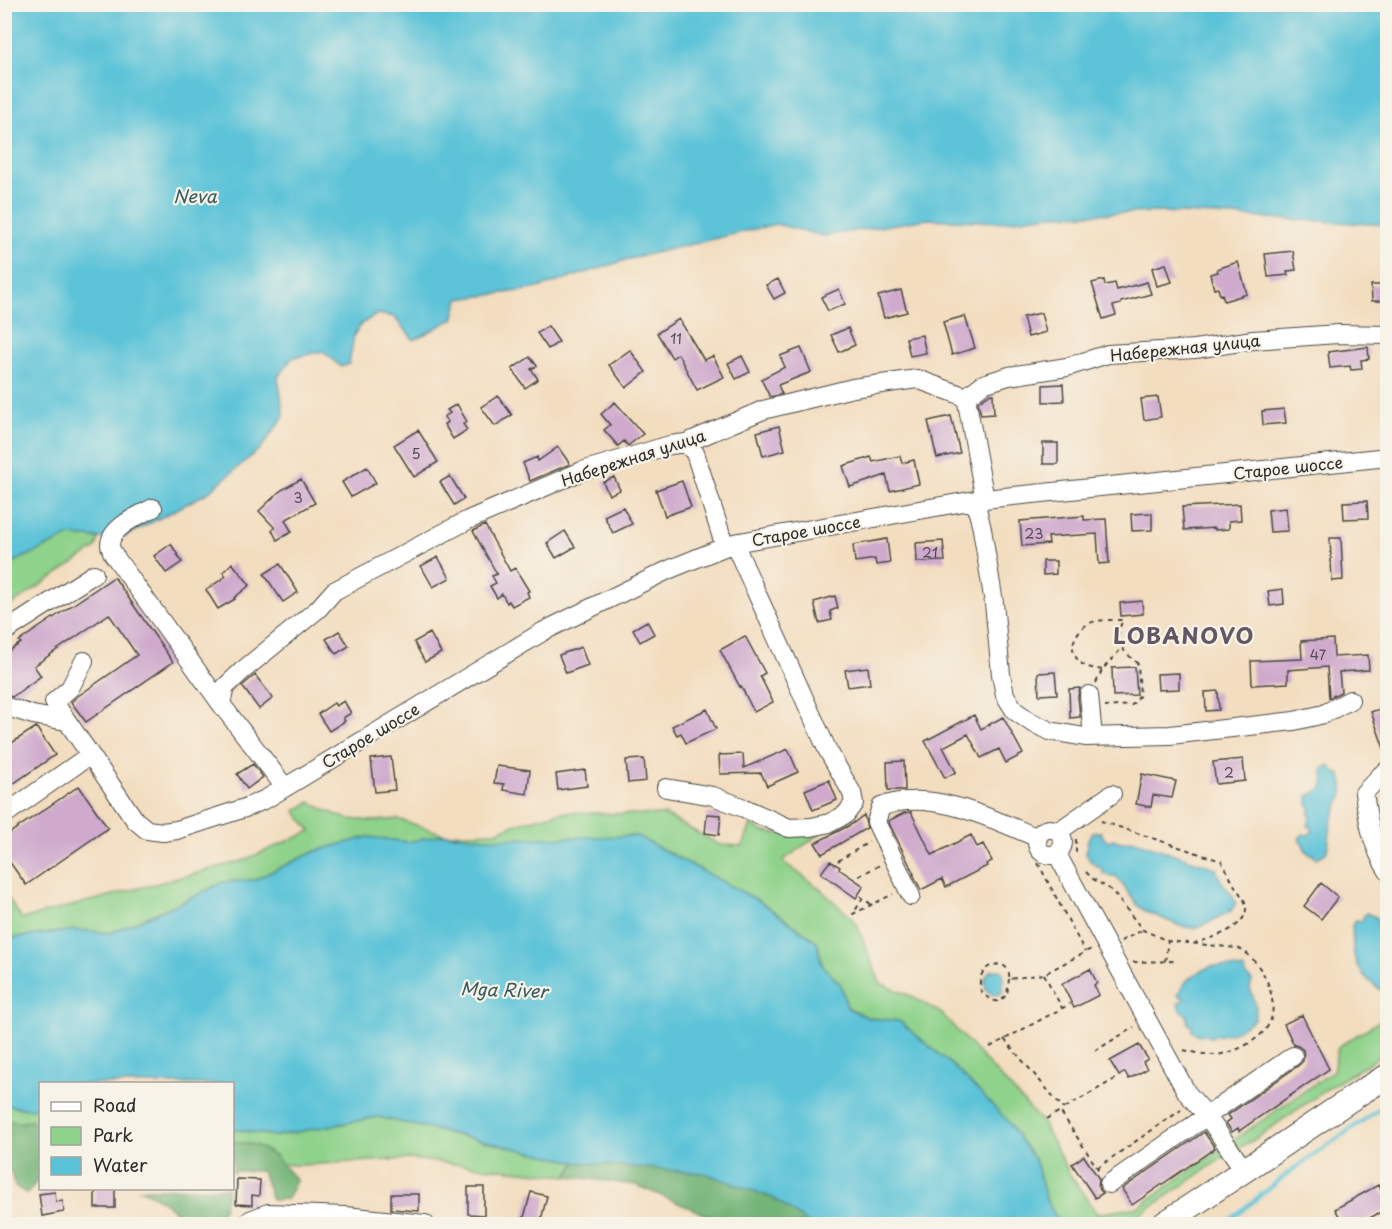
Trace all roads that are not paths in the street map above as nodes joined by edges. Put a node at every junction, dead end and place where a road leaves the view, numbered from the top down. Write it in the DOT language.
graph roads {
  1 [pos="1388,335"];
  2 [pos="966,397"];
  3 [pos="686,443"];
  4 [pos="1388,457"];
  5 [pos="980,500"];
  6 [pos="153,508"];
  7 [pos="730,545"];
  8 [pos="94,574"];
  9 [pos="4,632"];
  10 [pos="84,661"];
  11 [pos="1350,700"];
  12 [pos="1090,701"];
  13 [pos="221,704"];
  14 [pos="4,706"];
  15 [pos="66,721"];
  16 [pos="1093,737"];
  17 [pos="90,755"];
  18 [pos="1388,770"];
  19 [pos="284,786"];
  20 [pos="666,788"];
  21 [pos="1112,794"];
  22 [pos="4,814"];
  23 [pos="1059,831"];
  24 [pos="1038,838"];
  25 [pos="1057,854"];
  26 [pos="1388,871"];
  27 [pos="909,891"];
  28 [pos="1293,1056"];
  29 [pos="1388,1076"];
  30 [pos="1207,1116"];
  31 [pos="1244,1170"];
  32 [pos="1109,1184"];
  33 [pos="1177,1221"];
  34 [pos="248,1224"];
  35 [pos="425,1224"];
  1 -- 2 [label="street, Набережная улица"];
  2 -- 3 [label="street, Набережная улица"];
  2 -- 5 [label="street"];
  3 -- 7 [label="street"];
  3 -- 13 [label="street, Набережная улица"];
  4 -- 5 [label="street, Старое шоссе"];
  5 -- 7 [label="street, Старое шоссе"];
  5 -- 16 [label="street"];
  6 -- 13 [label="street"];
  7 -- 19 [label="street, Старое шоссе"];
  7 -- 20 [label="street"];
  8 -- 9 [label="street"];
  10 -- 15 [label="street"];
  11 -- 16 [label="street"];
  12 -- 16 [label="street"];
  13 -- 19 [label="street"];
  14 -- 15 [label="street"];
  15 -- 17 [label="street"];
  17 -- 19 [label="street, Старое шоссе"];
  17 -- 22 [label="street"];
  18 -- 26 [label="street"];
  21 -- 23 [label="street"];
  23 -- 24 [label="street"];
  23 -- 25 [label="street"];
  24 -- 25 [label="street"];
  24 -- 27 [label="street"];
  25 -- 30 [label="street"];
  28 -- 30 [label="street"];
  29 -- 31 [label="main road"];
  30 -- 31 [label="street"];
  30 -- 32 [label="street"];
  31 -- 33 [label="main road"];
  34 -- 35 [label="street"];
}
